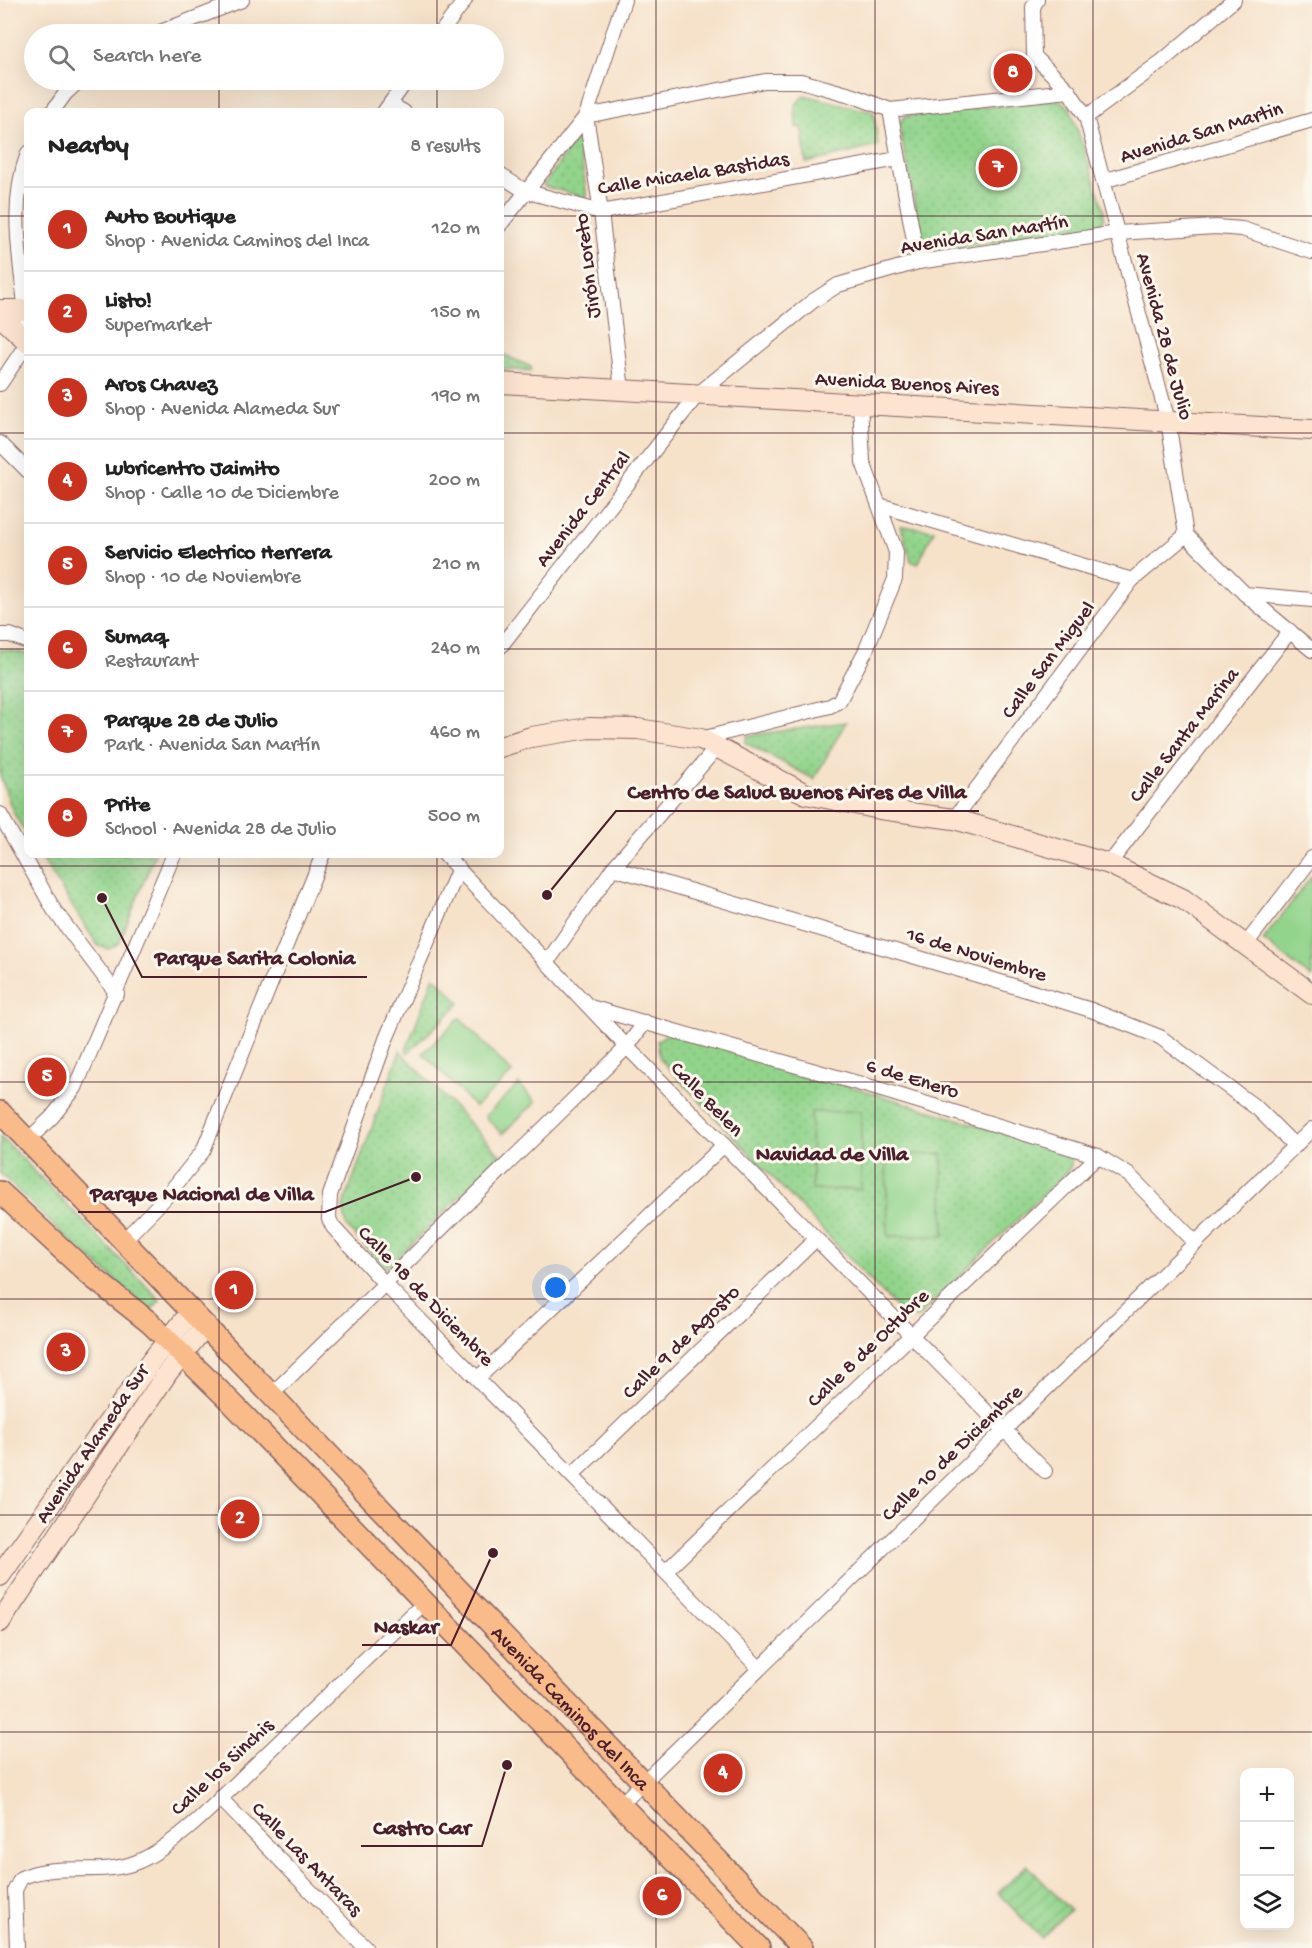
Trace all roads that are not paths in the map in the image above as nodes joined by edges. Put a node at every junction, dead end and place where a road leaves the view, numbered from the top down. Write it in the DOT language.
graph roads {
  1 [pos="242,0"];
  2 [pos="465,0"];
  3 [pos="624,0"];
  4 [pos="1037,0"];
  5 [pos="1234,0"];
  6 [pos="181,24"];
  7 [pos="447,24"];
  8 [pos="69,90"];
  9 [pos="400,90"];
  10 [pos="1069,91"];
  11 [pos="55,108"];
  12 [pos="387,108"];
  13 [pos="890,110"];
  14 [pos="586,116"];
  15 [pos="1086,117"];
  16 [pos="1312,120"];
  17 [pos="898,159"];
  18 [pos="24,172"];
  19 [pos="504,178"];
  20 [pos="1103,181"];
  21 [pos="525,191"];
  22 [pos="601,212"];
  23 [pos="504,220"];
  24 [pos="1118,233"];
  25 [pos="1312,252"];
  26 [pos="918,262"];
  27 [pos="24,292"];
  28 [pos="0,310"];
  29 [pos="24,310"];
  30 [pos="0,316"];
  31 [pos="24,338"];
  32 [pos="24,348"];
  33 [pos="504,383"];
  34 [pos="0,384"];
  35 [pos="622,390"];
  36 [pos="698,394"];
  37 [pos="860,403"];
  38 [pos="1168,421"];
  39 [pos="1312,430"];
  40 [pos="0,442"];
  41 [pos="24,467"];
  42 [pos="879,505"];
  43 [pos="1186,535"];
  44 [pos="1132,580"];
  45 [pos="1245,594"];
  46 [pos="1312,600"];
  47 [pos="1290,631"];
  48 [pos="0,635"];
  49 [pos="24,640"];
  50 [pos="504,642"];
  51 [pos="1312,650"];
  52 [pos="710,743"];
  53 [pos="504,746"];
  54 [pos="0,814"];
  55 [pos="954,819"];
  56 [pos="24,857"];
  57 [pos="25,858"];
  58 [pos="172,858"];
  59 [pos="321,858"];
  60 [pos="448,858"];
  61 [pos="1312,858"];
  62 [pos="1109,864"];
  63 [pos="459,868"];
  64 [pos="613,868"];
  65 [pos="1246,944"];
  66 [pos="548,961"];
  67 [pos="117,994"];
  68 [pos="1312,994"];
  69 [pos="588,1006"];
  70 [pos="645,1022"];
  71 [pos="627,1047"];
  72 [pos="0,1112"];
  73 [pos="1312,1129"];
  74 [pos="27,1141"];
  75 [pos="724,1145"];
  76 [pos="1295,1146"];
  77 [pos="1098,1156"];
  78 [pos="0,1192"];
  79 [pos="816,1239"];
  80 [pos="123,1241"];
  81 [pos="1196,1243"];
  82 [pos="386,1285"];
  83 [pos="199,1318"];
  84 [pos="910,1335"];
  85 [pos="175,1347"];
  86 [pos="478,1378"];
  87 [pos="272,1394"];
  88 [pos="1004,1430"];
  89 [pos="1045,1471"];
  90 [pos="573,1474"];
  91 [pos="666,1571"];
  92 [pos="0,1576"];
  93 [pos="424,1603"];
  94 [pos="0,1622"];
  95 [pos="759,1668"];
  96 [pos="643,1782"];
  97 [pos="220,1798"];
  98 [pos="620,1804"];
  99 [pos="17,1948"];
  100 [pos="366,1948"];
  101 [pos="759,1948"];
  102 [pos="802,1948"];
  1 -- 6 [label="street"];
  2 -- 7 [label="street"];
  3 -- 14 [label="street, Jirón Loreto"];
  4 -- 10 [label="street, Avenida 28 de Julio"];
  5 -- 15 [label="street"];
  8 -- 11 [label="street"];
  9 -- 12 [label="street"];
  10 -- 13 [label="street"];
  10 -- 15 [label="street, Avenida 28 de Julio"];
  13 -- 14 [label="street"];
  13 -- 17 [label="street"];
  14 -- 21 [label="street"];
  14 -- 22 [label="street, Jirón Loreto"];
  15 -- 20 [label="street, Avenida 28 de Julio"];
  16 -- 20 [label="street, Avenida San Martin"];
  17 -- 22 [label="street, Calle Micaela Bastidas"];
  17 -- 26 [label="street"];
  18 -- 27 [label="street"];
  19 -- 21 [label="street, Calle Micaela Bastidas"];
  20 -- 24 [label="street, Avenida 28 de Julio"];
  21 -- 22 [label="street, Calle Micaela Bastidas"];
  21 -- 23 [label="street"];
  22 -- 35 [label="street, Jirón Loreto"];
  24 -- 25 [label="street, Avenida San Martín"];
  24 -- 26 [label="street, Avenida San Martín"];
  24 -- 38 [label="street, Avenida 28 de Julio"];
  26 -- 36 [label="street, Avenida San Martín"];
  28 -- 29 [label="street"];
  30 -- 31 [label="street"];
  32 -- 34 [label="street"];
  33 -- 35 [label="street, Avenida Buenos Aires"];
  35 -- 36 [label="street, Avenida Buenos Aires"];
  36 -- 37 [label="street, Avenida Buenos Aires"];
  36 -- 50 [label="street, Avenida Central"];
  37 -- 38 [label="street, Avenida Buenos Aires"];
  37 -- 42 [label="street"];
  38 -- 39 [label="street, Avenida Buenos Aires"];
  38 -- 43 [label="street, Avenida 28 de Julio"];
  40 -- 41 [label="street"];
  42 -- 44 [label="street"];
  42 -- 52 [label="street"];
  43 -- 44 [label="street, Calle San Miguel"];
  43 -- 45 [label="street"];
  44 -- 55 [label="street, Calle San Miguel"];
  45 -- 46 [label="street"];
  45 -- 47 [label="street"];
  47 -- 51 [label="street"];
  47 -- 62 [label="street, Calle Santa Marina"];
  48 -- 49 [label="street"];
  52 -- 53 [label="street"];
  52 -- 55 [label="street"];
  52 -- 64 [label="street"];
  54 -- 56 [label="street"];
  55 -- 62 [label="street"];
  57 -- 67 [label="street"];
  58 -- 67 [label="street"];
  59 -- 80 [label="street"];
  60 -- 63 [label="street, Calle Belen"];
  61 -- 65 [label="street"];
  62 -- 65 [label="street"];
  63 -- 66 [label="street, Calle Belen"];
  63 -- 82 [label="street, Calle 18 de Diciembre"];
  64 -- 66 [label="street"];
  64 -- 76 [label="street, 16 de Noviembre"];
  65 -- 68 [label="street"];
  66 -- 69 [label="street, Calle Belen"];
  67 -- 74 [label="street"];
  69 -- 70 [label="street, 6 de Enero"];
  69 -- 71 [label="street, Calle Belen"];
  70 -- 71 [label="street"];
  70 -- 77 [label="street, 6 de Enero"];
  71 -- 75 [label="street, Calle Belen"];
  71 -- 82 [label="street"];
  72 -- 74 [label="main road, Avenida Caminos del Inca"];
  73 -- 76 [label="street, Calle 10 de Diciembre"];
  74 -- 80 [label="main road, Avenida Caminos del Inca"];
  75 -- 79 [label="street, Calle Belen"];
  75 -- 86 [label="street"];
  76 -- 81 [label="street, Calle 10 de Diciembre"];
  77 -- 81 [label="street, 6 de Enero"];
  77 -- 84 [label="street, Calle 8 de Octubre"];
  78 -- 85 [label="main road, Avenida Caminos del Inca"];
  79 -- 84 [label="street, Calle Belen"];
  79 -- 90 [label="street, Calle 9 de Agosto"];
  80 -- 83 [label="main road, Avenida Caminos del Inca"];
  81 -- 88 [label="street, Calle 10 de Diciembre"];
  82 -- 86 [label="street, Calle 18 de Diciembre"];
  82 -- 87 [label="street"];
  83 -- 85 [label="street, Avenida Alameda Sur"];
  83 -- 87 [label="main road, Avenida Caminos del Inca"];
  84 -- 88 [label="street, Calle Belen"];
  84 -- 91 [label="street, Calle 8 de Octubre"];
  85 -- 92 [label="street, Avenida Alameda Sur"];
  85 -- 93 [label="main road, Avenida Caminos del Inca"];
  85 -- 94 [label="street, Avenida Alameda Sur"];
  86 -- 90 [label="street, Calle 18 de Diciembre"];
  87 -- 96 [label="main road, Avenida Caminos del Inca"];
  88 -- 89 [label="street, Calle Belen"];
  88 -- 95 [label="street, Calle 10 de Diciembre"];
  90 -- 91 [label="street, Calle 18 de Diciembre"];
  91 -- 95 [label="street, Calle 18 de Diciembre"];
  93 -- 97 [label="street, Calle los Sinchis"];
  93 -- 98 [label="main road, Avenida Caminos del Inca"];
  95 -- 96 [label="street, Calle 10 de Diciembre"];
  96 -- 98 [label="street, Calle 10 de Diciembre"];
  96 -- 102 [label="main road, Avenida Caminos del Inca"];
  97 -- 99 [label="street, Calle los Sinchis"];
  97 -- 100 [label="street, Calle Las Antaras"];
  98 -- 101 [label="main road, Avenida Caminos del Inca"];
}
